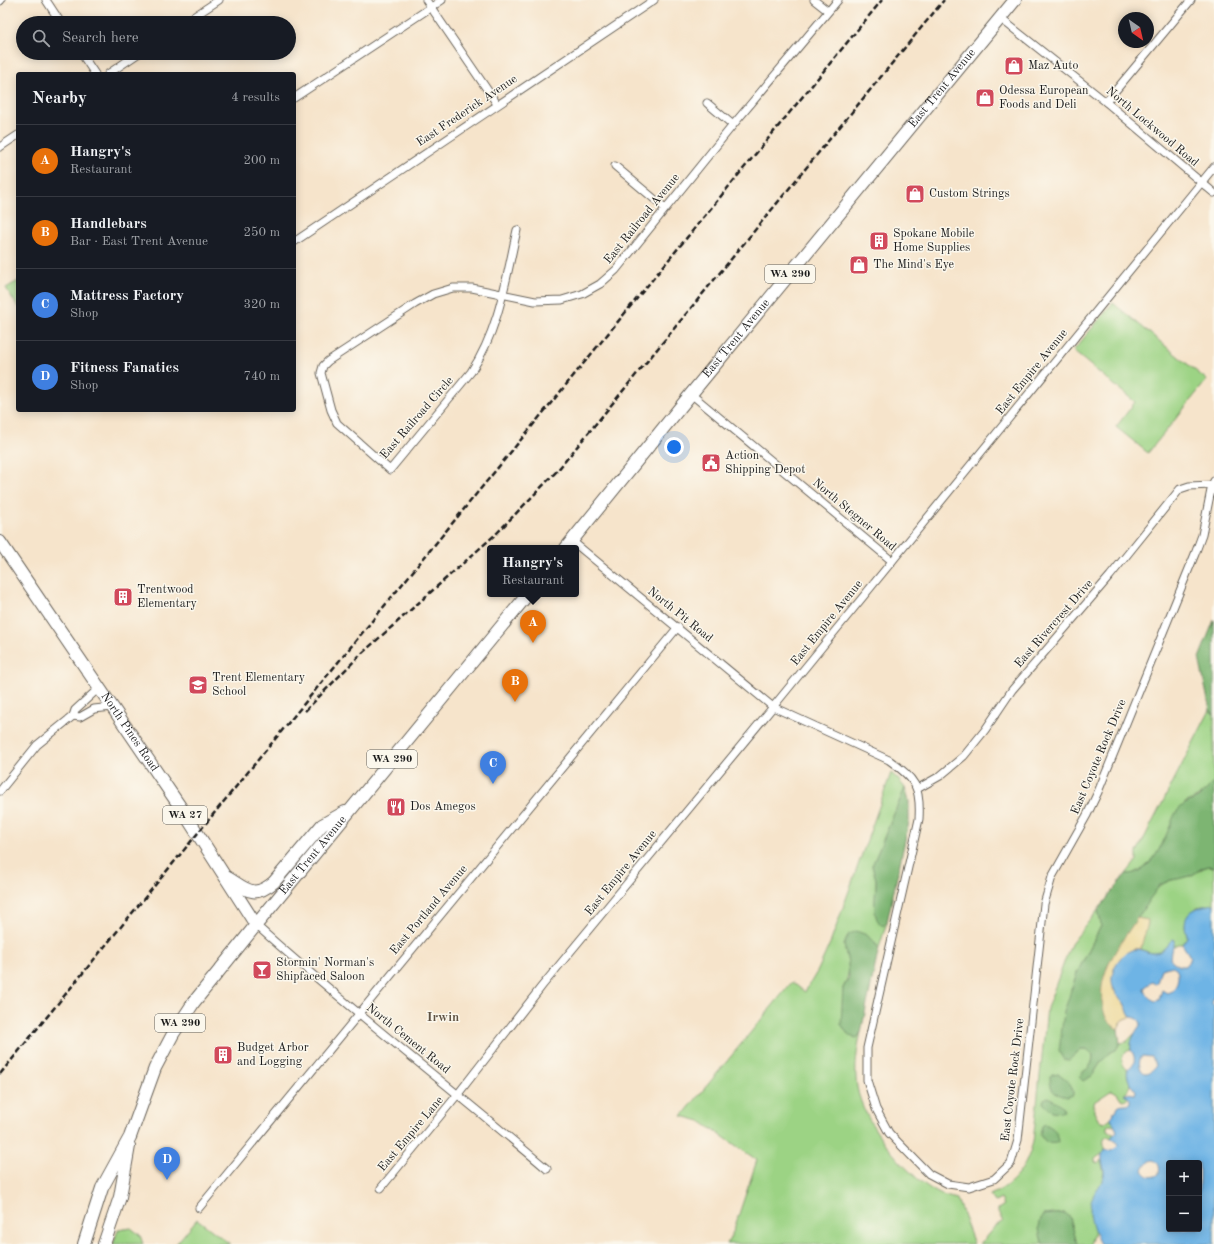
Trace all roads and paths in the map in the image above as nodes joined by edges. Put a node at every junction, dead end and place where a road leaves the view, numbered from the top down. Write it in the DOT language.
graph roads {
  1 [pos="46,0"];
  2 [pos="219,0"];
  3 [pos="426,0"];
  4 [pos="442,0"];
  5 [pos="654,0"];
  6 [pos="814,0"];
  7 [pos="838,0"];
  8 [pos="1015,0"];
  9 [pos="1191,0"];
  10 [pos="432,7"];
  11 [pos="828,12"];
  12 [pos="56,16"];
  13 [pos="195,16"];
  14 [pos="1000,18"];
  15 [pos="86,60"];
  16 [pos="129,60"];
  17 [pos="94,72"];
  18 [pos="111,72"];
  19 [pos="296,97"];
  20 [pos="1106,102"];
  21 [pos="707,103"];
  22 [pos="497,104"];
  23 [pos="733,125"];
  24 [pos="16,136"];
  25 [pos="0,147"];
  26 [pos="615,166"];
  27 [pos="1214,167"];
  28 [pos="1201,183"];
  29 [pos="1214,193"];
  30 [pos="665,208"];
  31 [pos="517,230"];
  32 [pos="296,241"];
  33 [pos="502,294"];
  34 [pos="320,373"];
  35 [pos="691,394"];
  36 [pos="1213,483"];
  37 [pos="0,542"];
  38 [pos="569,545"];
  39 [pos="579,553"];
  40 [pos="892,561"];
  41 [pos="526,597"];
  42 [pos="678,627"];
  43 [pos="99,688"];
  44 [pos="773,706"];
  45 [pos="112,707"];
  46 [pos="73,716"];
  47 [pos="918,789"];
  48 [pos="0,792"];
  49 [pos="351,809"];
  50 [pos="225,877"];
  51 [pos="256,925"];
  52 [pos="359,1013"];
  53 [pos="458,1094"];
  54 [pos="130,1137"];
  55 [pos="547,1169"];
  56 [pos="381,1188"];
  57 [pos="199,1208"];
  58 [pos="84,1244"];
  59 [pos="104,1244"];
  1 -- 12 [label="street"];
  2 -- 13 [label="street"];
  3 -- 10 [label="street"];
  4 -- 10 [label="street"];
  5 -- 22 [label="street, East Frederick Avenue"];
  6 -- 11 [label="street"];
  7 -- 11 [label="street, East Railroad Avenue"];
  8 -- 14 [label="main road, East Trent Avenue / WA 290"];
  9 -- 20 [label="street"];
  10 -- 19 [label="street"];
  10 -- 22 [label="street"];
  11 -- 23 [label="street, East Railroad Avenue"];
  14 -- 20 [label="street, North Lockwood Road"];
  14 -- 35 [label="main road, East Trent Avenue / WA 290"];
  15 -- 17 [label="street"];
  16 -- 18 [label="street"];
  20 -- 28 [label="street, North Lockwood Road"];
  21 -- 23 [label="street"];
  22 -- 32 [label="street, East Frederick Avenue"];
  23 -- 30 [label="street, East Railroad Avenue"];
  24 -- 25 [label="street"];
  26 -- 30 [label="street"];
  27 -- 28 [label="street, East Empire Avenue"];
  28 -- 29 [label="street, North Lockwood Road"];
  28 -- 40 [label="street, East Empire Avenue"];
  30 -- 33 [label="street, East Railroad Avenue"];
  31 -- 33 [label="street"];
  33 -- 34 [label="street, East Railroad Avenue"];
  33 -- 34 [label="street, East Railroad Circle"];
  35 -- 38 [label="main road, East Trent Avenue / WA 290"];
  35 -- 40 [label="street, North Stegner Road"];
  36 -- 47 [label="street, East Rivercrest Drive"];
  36 -- 47 [label="street, East Coyote Rock Drive"];
  37 -- 43 [label="main road, North Pines Road / WA 27"];
  39 -- 42 [label="street, North Pit Road"];
  40 -- 44 [label="street, East Empire Avenue"];
  41 -- 49 [label="main road, East Trent Avenue / WA 290"];
  42 -- 44 [label="street, North Pit Road"];
  42 -- 52 [label="street, East Portland Avenue"];
  43 -- 45 [label="main road, North Pines Road / WA 27"];
  43 -- 46 [label="street"];
  44 -- 47 [label="street"];
  44 -- 53 [label="street, East Empire Avenue"];
  45 -- 46 [label="street"];
  45 -- 50 [label="main road, North Pines Road / WA 27"];
  46 -- 48 [label="street"];
  49 -- 50 [label="main road"];
  49 -- 51 [label="main road, East Trent Avenue / WA 290"];
  50 -- 51 [label="main road, North Pines Road / WA 27"];
  51 -- 52 [label="street, North Cement Road"];
  51 -- 54 [label="main road, East Trent Avenue / WA 290"];
  52 -- 53 [label="street, North Cement Road"];
  52 -- 57 [label="street, East Portland Avenue"];
  53 -- 55 [label="street, North Cement Road"];
  53 -- 56 [label="street, East Empire Lane"];
  54 -- 58 [label="main road, East Trent Avenue / WA 290"];
  54 -- 59 [label="main road, East Trent Avenue / WA 290"];
}
